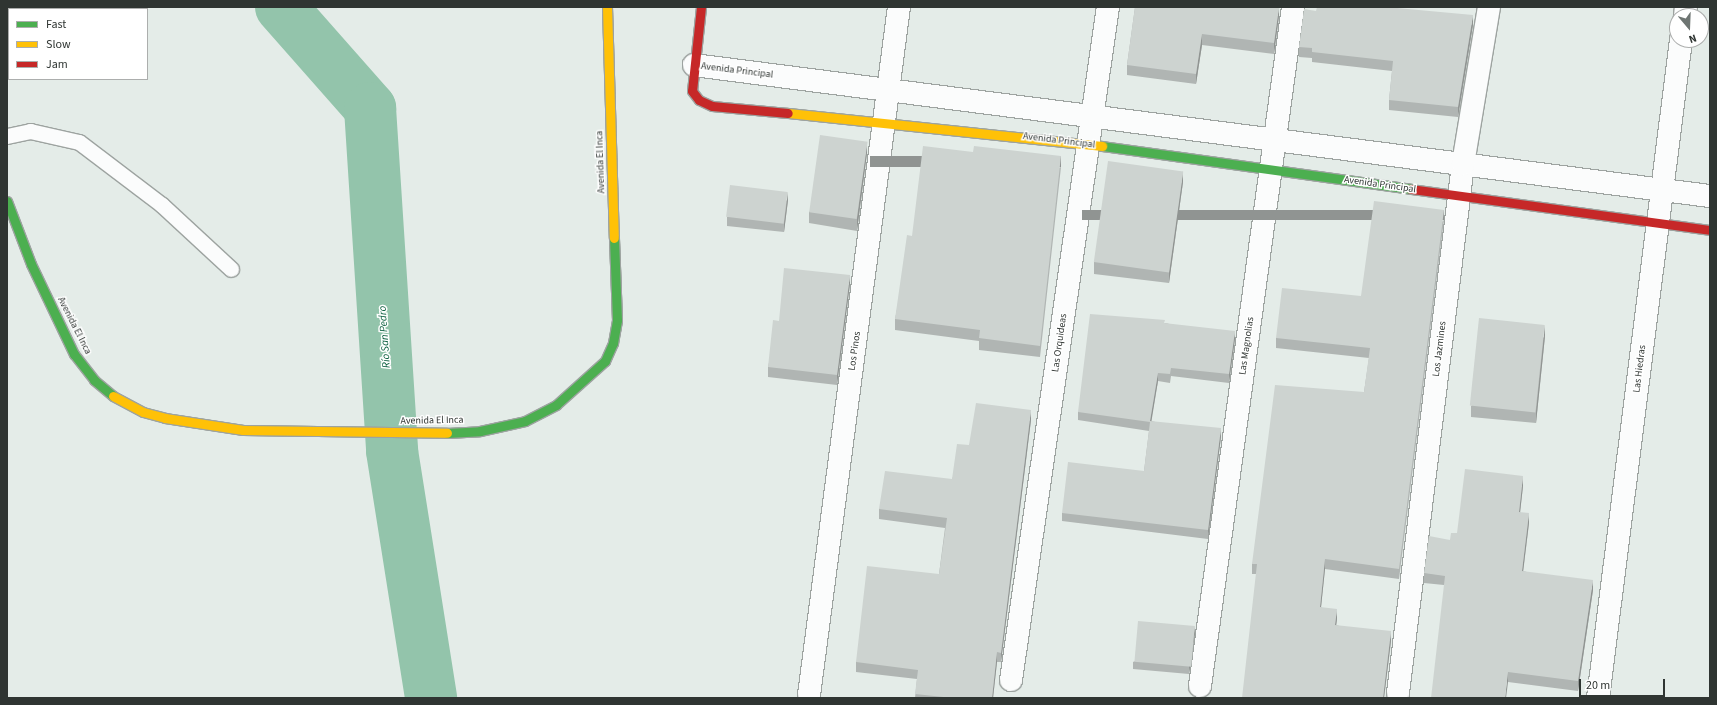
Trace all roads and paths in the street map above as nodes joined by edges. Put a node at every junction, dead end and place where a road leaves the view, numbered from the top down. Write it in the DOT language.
graph roads {
  1 [pos="607,7"];
  2 [pos="701,7"];
  3 [pos="899,7"];
  4 [pos="1108,7"];
  5 [pos="1293,7"];
  6 [pos="1489,7"];
  7 [pos="1681,48"];
  8 [pos="694,65"];
  9 [pos="888,90"];
  10 [pos="1093,117"];
  11 [pos="886,121"];
  12 [pos="7,136"];
  13 [pos="1275,140"];
  14 [pos="1089,144"];
  15 [pos="1463,164"];
  16 [pos="1271,169"];
  17 [pos="1662,190"];
  18 [pos="1459,196"];
  19 [pos="1710,196"];
  20 [pos="7,201"];
  21 [pos="1658,223"];
  22 [pos="1710,230"];
  23 [pos="231,269"];
  24 [pos="1011,680"];
  25 [pos="1200,686"];
  26 [pos="1398,693"];
  27 [pos="809,695"];
  28 [pos="1598,698"];
  1 -- 20 [label="street, Avenida El Inca"];
  2 -- 8 [label="street"];
  3 -- 9 [label="street, Los Pinos"];
  4 -- 10 [label="street, Las Orquideas"];
  5 -- 13 [label="street, Las Magnolias"];
  6 -- 15 [label="street, Los Jazmines"];
  7 -- 17 [label="street, Las Hiedras"];
  8 -- 9 [label="street, Avenida Principal"];
  8 -- 11 [label="street, Avenida Principal"];
  9 -- 10 [label="street, Avenida Principal"];
  9 -- 11 [label="street, Los Pinos"];
  10 -- 13 [label="street, Avenida Principal"];
  10 -- 14 [label="street, Las Orquideas"];
  11 -- 14 [label="street, Avenida Principal"];
  11 -- 27 [label="street, Los Pinos"];
  12 -- 23 [label="lane"];
  13 -- 15 [label="street, Avenida Principal"];
  13 -- 16 [label="street, Las Magnolias"];
  14 -- 16 [label="street, Avenida Principal"];
  14 -- 24 [label="street, Las Orquideas"];
  15 -- 17 [label="street, Avenida Principal"];
  15 -- 18 [label="street, Los Jazmines"];
  16 -- 18 [label="street, Avenida Principal"];
  16 -- 25 [label="street, Las Magnolias"];
  17 -- 19 [label="street, Avenida Principal"];
  17 -- 21 [label="street, Las Hiedras"];
  18 -- 21 [label="street, Avenida Principal"];
  18 -- 26 [label="street, Los Jazmines"];
  21 -- 22 [label="street, Avenida Principal"];
  21 -- 28 [label="street, Las Hiedras"];
}
